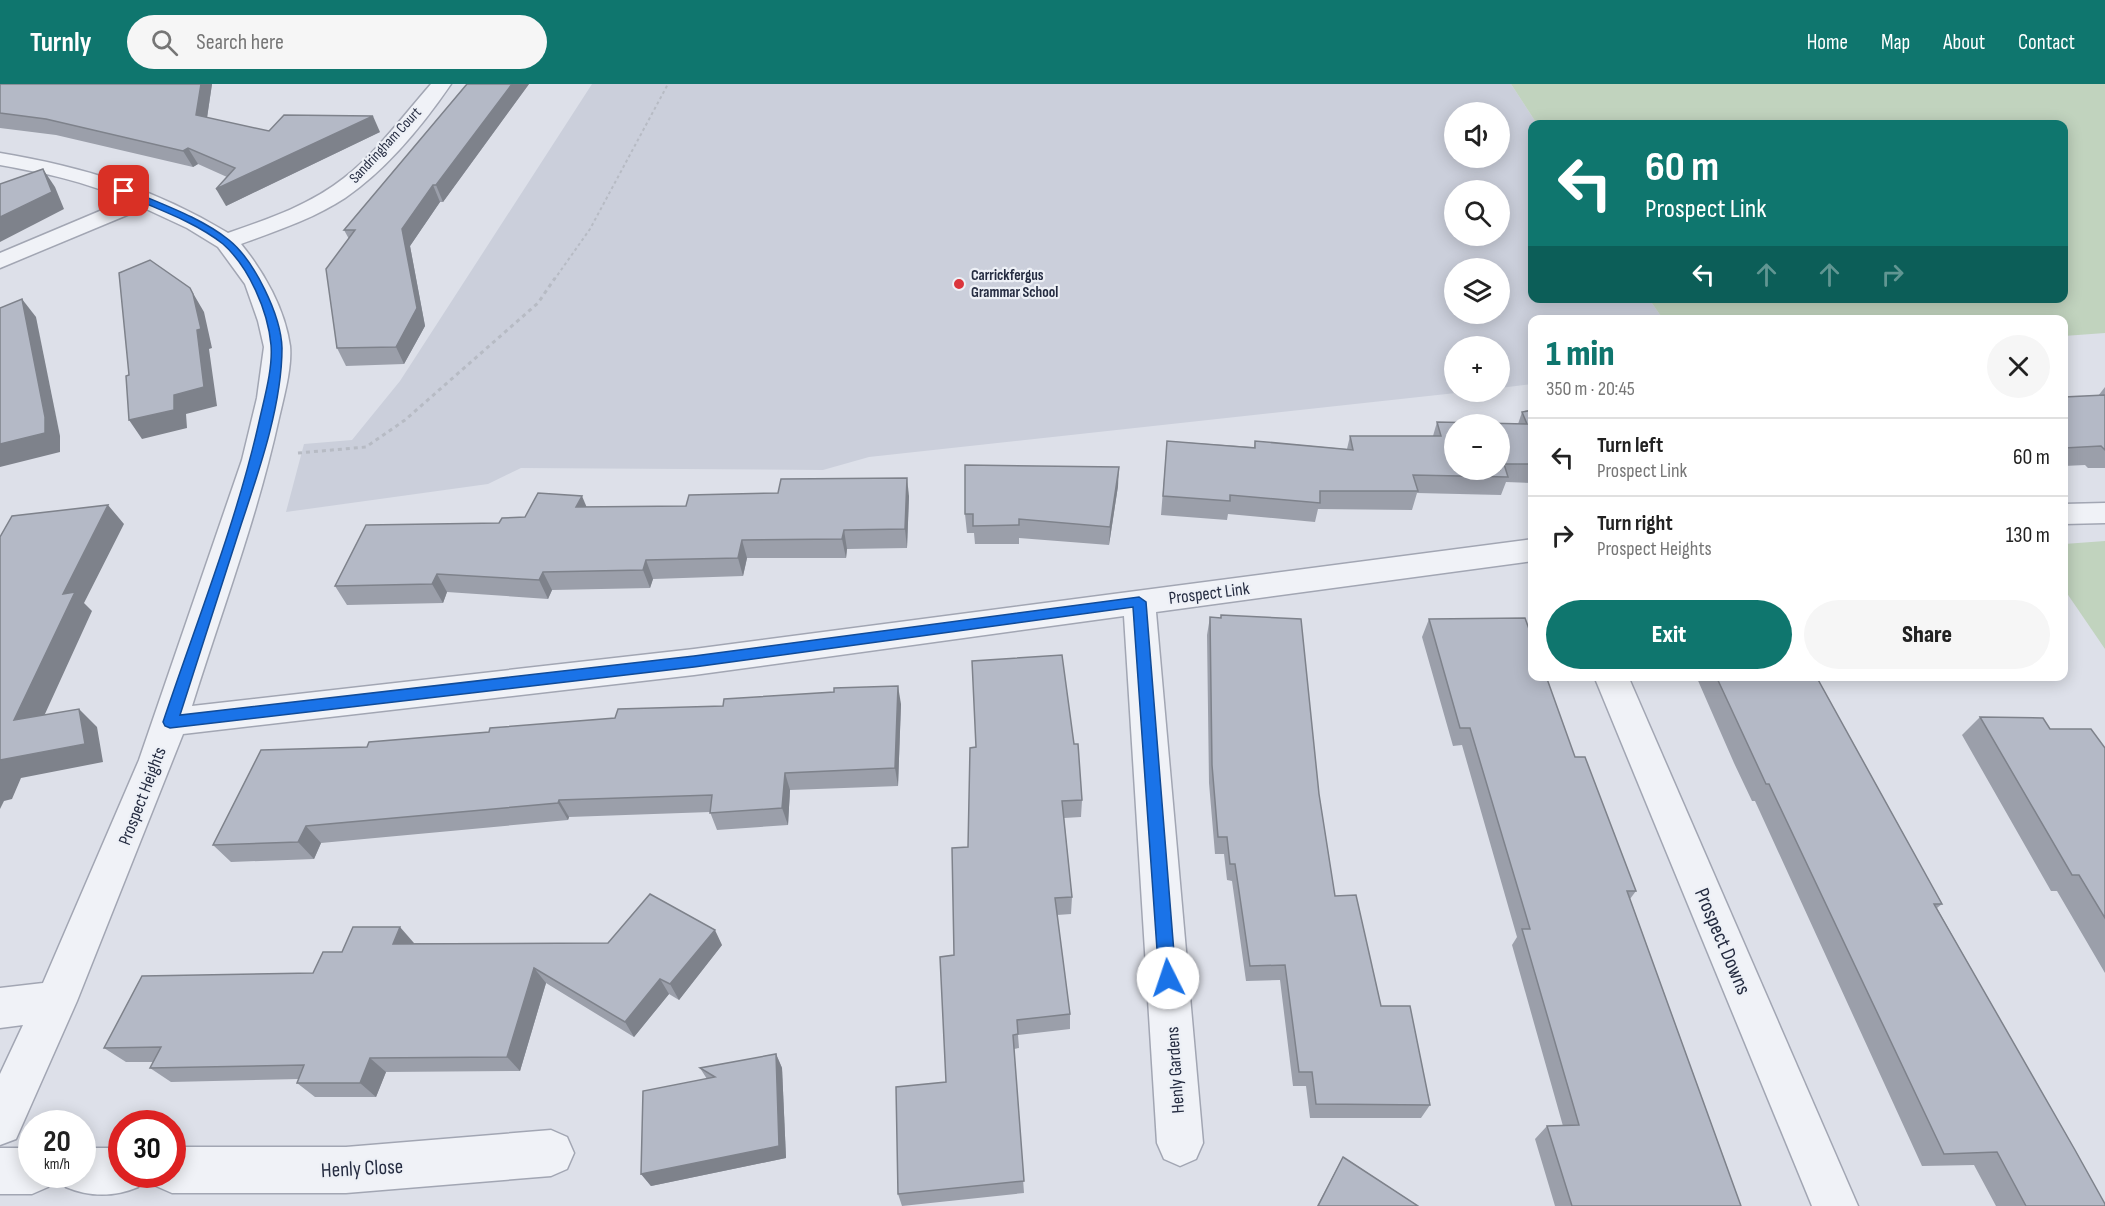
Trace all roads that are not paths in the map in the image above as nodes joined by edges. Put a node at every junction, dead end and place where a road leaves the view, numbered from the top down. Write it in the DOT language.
graph roads {
  1 [pos="441,84"];
  2 [pos="0,159"];
  3 [pos="145,200"];
  4 [pos="226,242"];
  5 [pos="0,261"];
  6 [pos="2105,513"];
  7 [pos="2068,514"];
  8 [pos="1528,551"];
  9 [pos="1139,602"];
  10 [pos="1613,681"];
  11 [pos="170,722"];
  12 [pos="56,1001"];
  13 [pos="0,1008"];
  14 [pos="0,1123"];
  15 [pos="1180,1143"];
  16 [pos="551,1153"];
  17 [pos="186,1170"];
  18 [pos="0,1171"];
  19 [pos="18,1171"];
  20 [pos="1835,1206"];
  1 -- 4 [label="street, Sandringham Court"];
  2 -- 3 [label="street, Prospect Heights"];
  3 -- 4 [label="street, Prospect Heights"];
  3 -- 5 [label="street"];
  4 -- 11 [label="street, Prospect Heights"];
  6 -- 7 [label="street"];
  8 -- 9 [label="street, Prospect Link"];
  9 -- 11 [label="street, Prospect Link"];
  9 -- 15 [label="street, Henly Gardens"];
  10 -- 20 [label="street, Prospect Downs"];
  11 -- 12 [label="street, Prospect Heights"];
  12 -- 13 [label="street"];
  12 -- 14 [label="street, Prospect Heights"];
  16 -- 17 [label="street, Henly Close"];
  18 -- 19 [label="street"];
}
